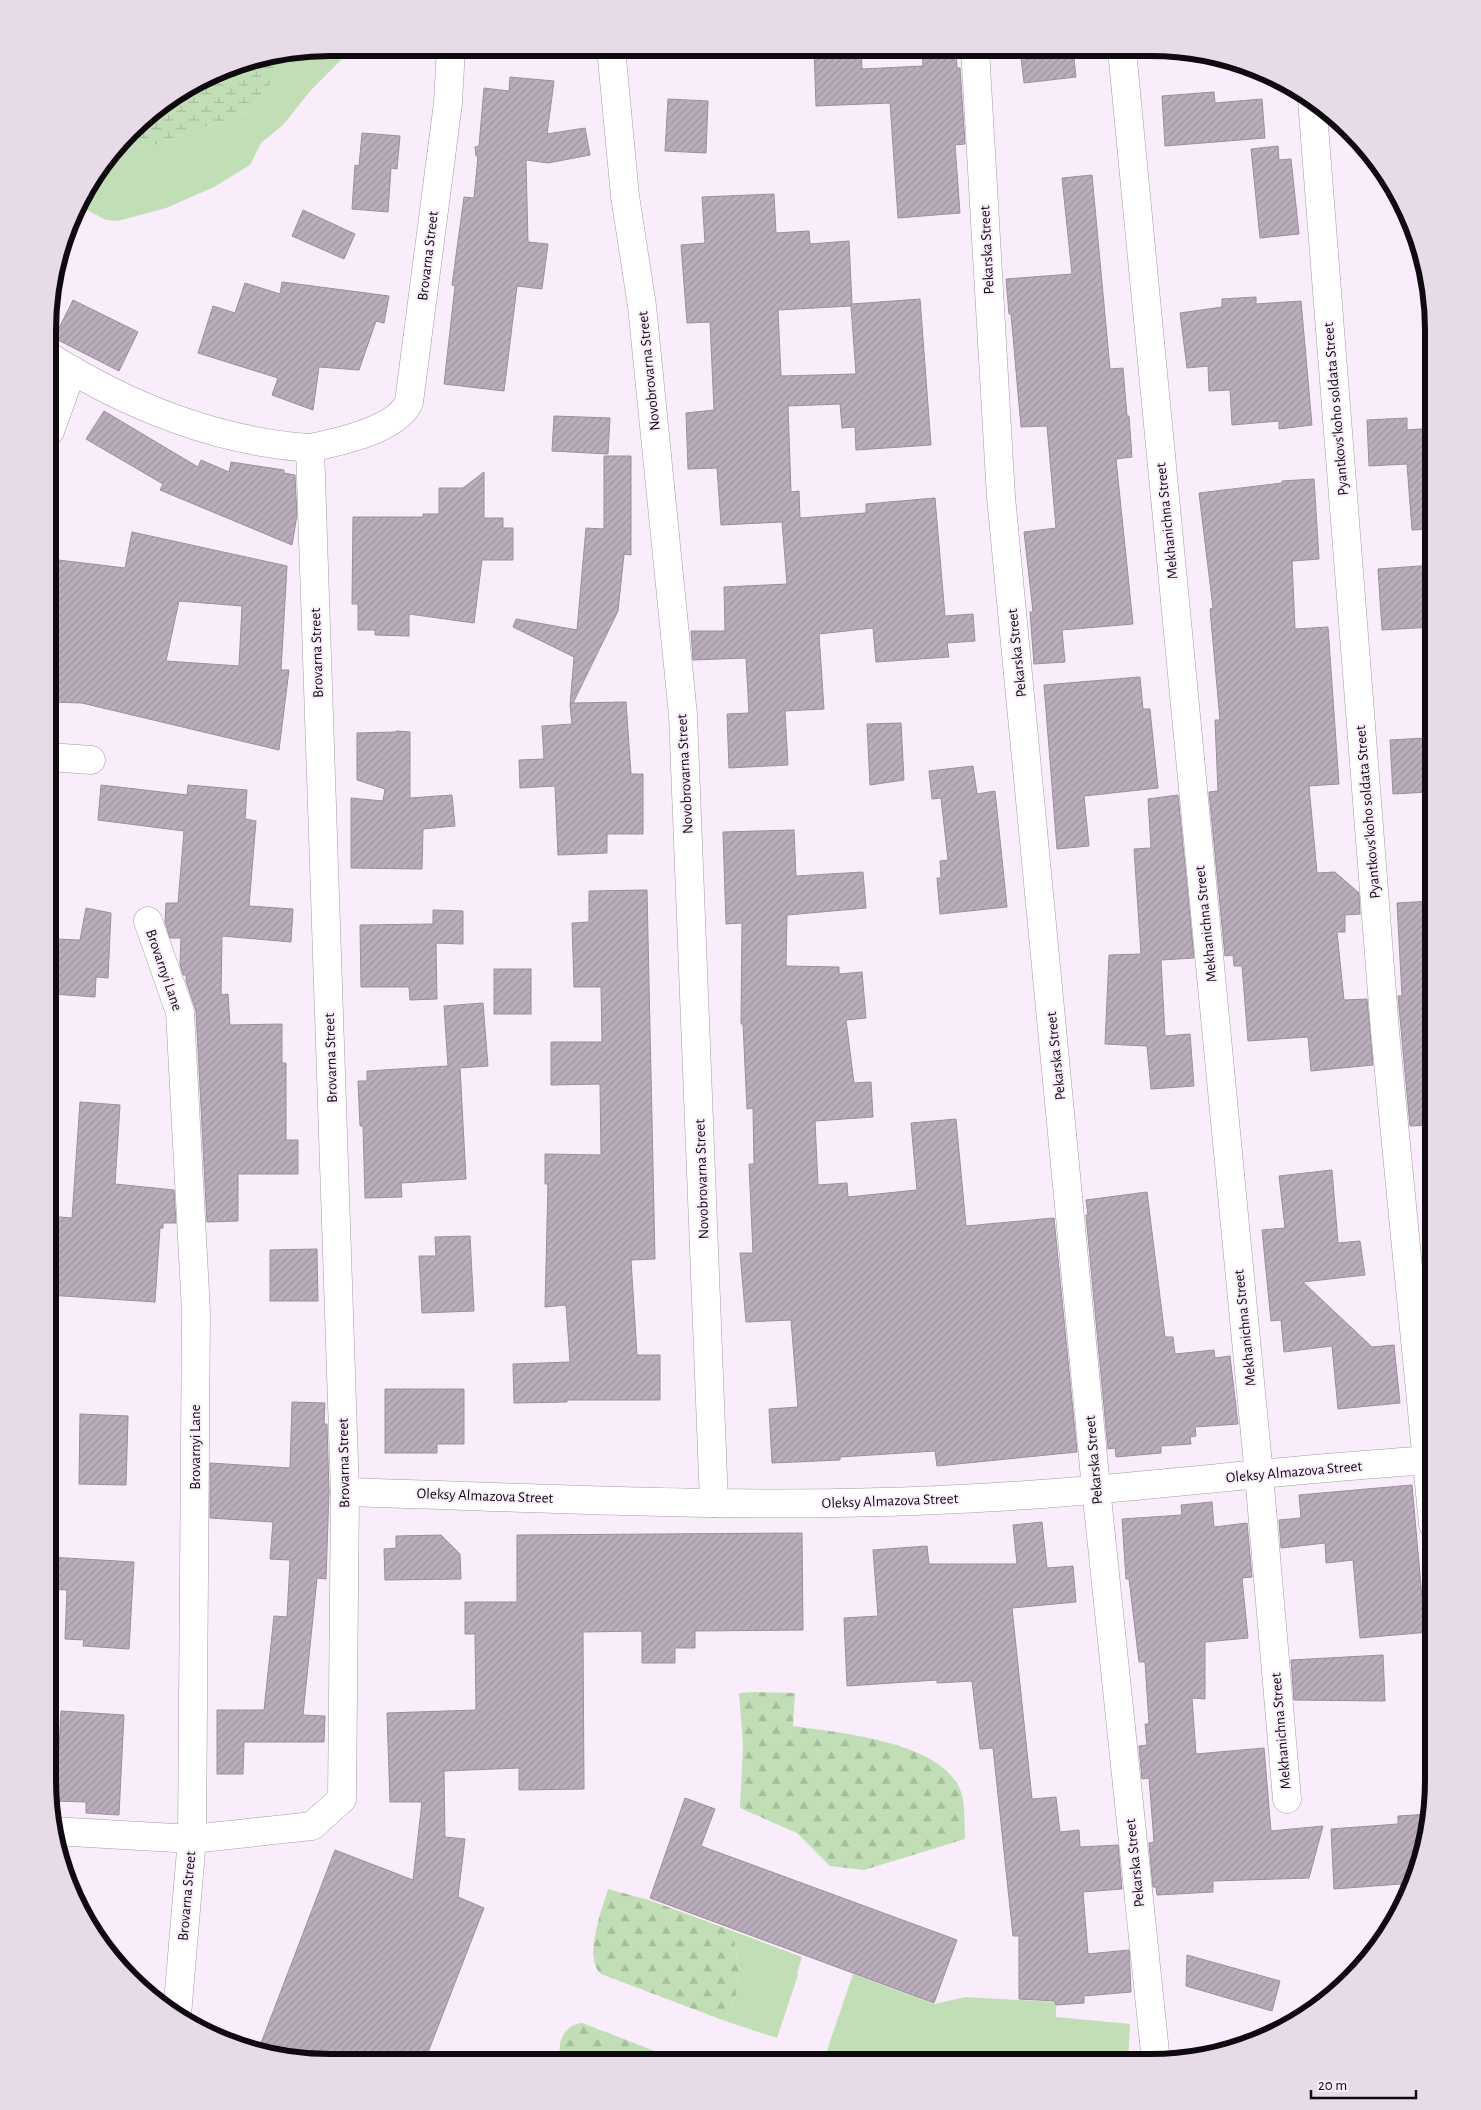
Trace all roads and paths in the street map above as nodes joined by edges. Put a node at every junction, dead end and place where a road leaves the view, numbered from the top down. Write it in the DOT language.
graph roads {
  1 [pos="451,56"];
  2 [pos="612,56"];
  3 [pos="975,56"];
  4 [pos="1123,56"];
  5 [pos="1313,109"];
  6 [pos="61,363"];
  7 [pos="56,394"];
  8 [pos="310,448"];
  9 [pos="56,758"];
  10 [pos="91,760"];
  11 [pos="148,921"];
  12 [pos="1425,1413"];
  13 [pos="1425,1461"];
  14 [pos="1259,1475"];
  15 [pos="1096,1488"];
  16 [pos="345,1492"];
  17 [pos="714,1503"];
  18 [pos="1288,1799"];
  19 [pos="62,1832"];
  20 [pos="192,1839"];
  21 [pos="178,2008"];
  22 [pos="1155,2054"];
  1 -- 8 [label="street, Brovarna Street"];
  2 -- 17 [label="street, Novobrovarna Street"];
  3 -- 15 [label="street, Pekarska Street"];
  4 -- 14 [label="street, Mekhanichna Street"];
  5 -- 12 [label="street, Pyantkovsʹkoho soldata Street"];
  6 -- 7 [label="street"];
  6 -- 8 [label="street"];
  8 -- 16 [label="street, Brovarna Street"];
  9 -- 10 [label="street"];
  11 -- 20 [label="street, Brovarnyi Lane"];
  13 -- 14 [label="street, Oleksy Almazova Street"];
  14 -- 15 [label="street, Oleksy Almazova Street"];
  14 -- 18 [label="street, Mekhanichna Street"];
  15 -- 17 [label="street, Oleksy Almazova Street"];
  15 -- 22 [label="street, Pekarska Street"];
  16 -- 17 [label="street, Oleksy Almazova Street"];
  16 -- 20 [label="street, Brovarna Street"];
  19 -- 20 [label="street"];
  20 -- 21 [label="street, Brovarna Street"];
}
